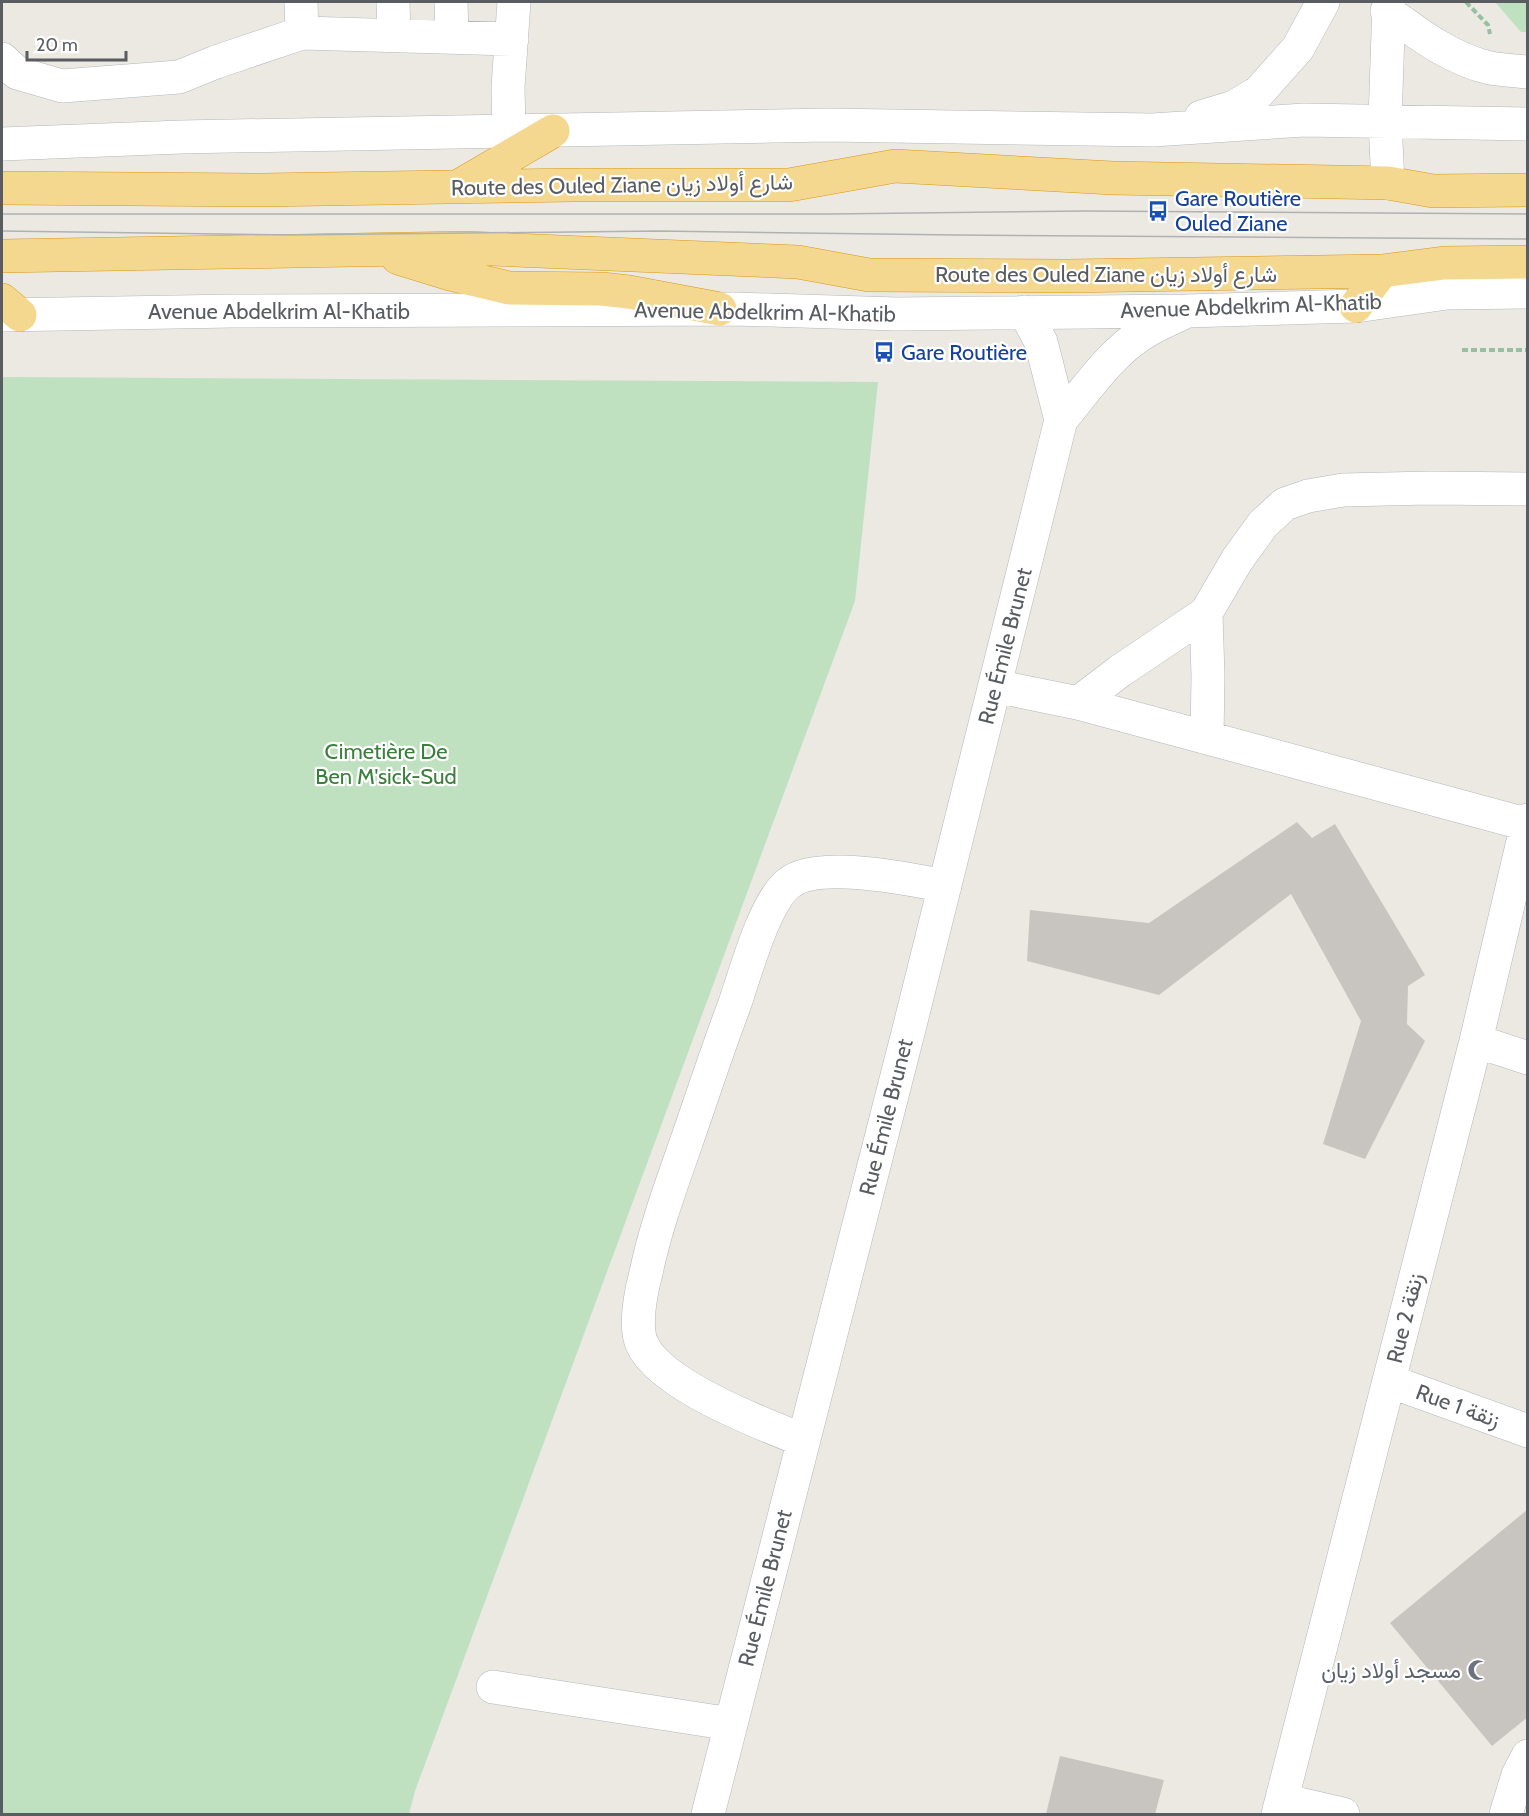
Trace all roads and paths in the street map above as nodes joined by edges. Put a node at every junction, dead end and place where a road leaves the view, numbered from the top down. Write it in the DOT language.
graph roads {
  1 [pos="393,2"];
  2 [pos="451,2"];
  3 [pos="514,2"];
  4 [pos="1323,2"];
  5 [pos="1466,2"];
  6 [pos="1388,6"];
  7 [pos="301,17"];
  8 [pos="394,35"];
  9 [pos="1490,36"];
  10 [pos="452,37"];
  11 [pos="512,39"];
  12 [pos="2,58"];
  13 [pos="1527,72"];
  14 [pos="1385,122"];
  15 [pos="1527,124"];
  16 [pos="553,130"];
  17 [pos="1154,130"];
  18 [pos="509,131"];
  19 [pos="2,144"];
  20 [pos="1388,183"];
  21 [pos="457,187"];
  22 [pos="2,188"];
  23 [pos="1527,190"];
  24 [pos="368,248"];
  25 [pos="2,256"];
  26 [pos="1527,262"];
  27 [pos="1382,271"];
  28 [pos="1527,292"];
  29 [pos="1356,306"];
  30 [pos="720,309"];
  31 [pos="8,310"];
  32 [pos="1187,311"];
  33 [pos="1025,312"];
  34 [pos="1462,350"];
  35 [pos="1527,350"];
  36 [pos="1061,420"];
  37 [pos="1527,489"];
  38 [pos="1206,613"];
  39 [pos="995,686"];
  40 [pos="1078,703"];
  41 [pos="1207,737"];
  42 [pos="1527,822"];
  43 [pos="945,886"];
  44 [pos="1476,1041"];
  45 [pos="1527,1058"];
  46 [pos="1389,1381"];
  47 [pos="1527,1431"];
  48 [pos="803,1440"];
  49 [pos="493,1687"];
  50 [pos="731,1724"];
  51 [pos="1527,1756"];
  52 [pos="1280,1807"];
  53 [pos="708,1815"];
  54 [pos="1343,1815"];
  55 [pos="1506,1815"];
  1 -- 8 [label="street"];
  2 -- 10 [label="street"];
  3 -- 11 [label="street"];
  4 -- 17 [label="street"];
  5 -- 9 [label="path"];
  6 -- 13 [label="street"];
  6 -- 14 [label="street"];
  7 -- 8 [label="street"];
  7 -- 12 [label="street"];
  8 -- 10 [label="street"];
  10 -- 11 [label="street"];
  11 -- 18 [label="street"];
  14 -- 15 [label="street"];
  14 -- 17 [label="street"];
  14 -- 20 [label="street"];
  16 -- 17 [label="street"];
  16 -- 18 [label="street"];
  16 -- 21 [label="highway"];
  18 -- 19 [label="street"];
  20 -- 21 [label="highway, Route des Ouled Ziane شارع أولاد زيان"];
  20 -- 23 [label="highway, Route des Ouled Ziane شارع أولاد زيان"];
  21 -- 22 [label="highway, Route des Ouled Ziane شارع أولاد زيان"];
  24 -- 25 [label="highway, Route des Ouled Ziane شارع أولاد زيان"];
  24 -- 27 [label="highway, Route des Ouled Ziane شارع أولاد زيان"];
  24 -- 30 [label="highway"];
  26 -- 27 [label="highway, Route des Ouled Ziane شارع أولاد زيان"];
  27 -- 29 [label="highway"];
  28 -- 29 [label="street, Avenue Abdelkrim Al-Khatib"];
  29 -- 32 [label="street, Avenue Abdelkrim Al-Khatib"];
  30 -- 31 [label="street, Avenue Abdelkrim Al-Khatib"];
  30 -- 33 [label="street, Avenue Abdelkrim Al-Khatib"];
  32 -- 33 [label="street, Avenue Abdelkrim Al-Khatib"];
  32 -- 36 [label="street, Rue Émile Brunet"];
  33 -- 36 [label="street, Rue Émile Brunet"];
  34 -- 35 [label="path"];
  36 -- 39 [label="street, Rue Émile Brunet"];
  37 -- 38 [label="street"];
  38 -- 40 [label="street"];
  38 -- 41 [label="street"];
  39 -- 40 [label="street"];
  39 -- 43 [label="street, Rue Émile Brunet"];
  40 -- 41 [label="street"];
  41 -- 42 [label="street"];
  42 -- 44 [label="street, Rue 2 زنقة"];
  43 -- 48 [label="street, Rue Émile Brunet"];
  43 -- 48 [label="street"];
  44 -- 45 [label="street"];
  44 -- 46 [label="street, Rue 2 زنقة"];
  46 -- 47 [label="street, Rue 1 زنقة"];
  46 -- 52 [label="street, Rue 2 زنقة"];
  48 -- 50 [label="street, Rue Émile Brunet"];
  49 -- 50 [label="street"];
  50 -- 53 [label="street, Rue Émile Brunet"];
  51 -- 55 [label="street"];
  52 -- 54 [label="street"];
}
